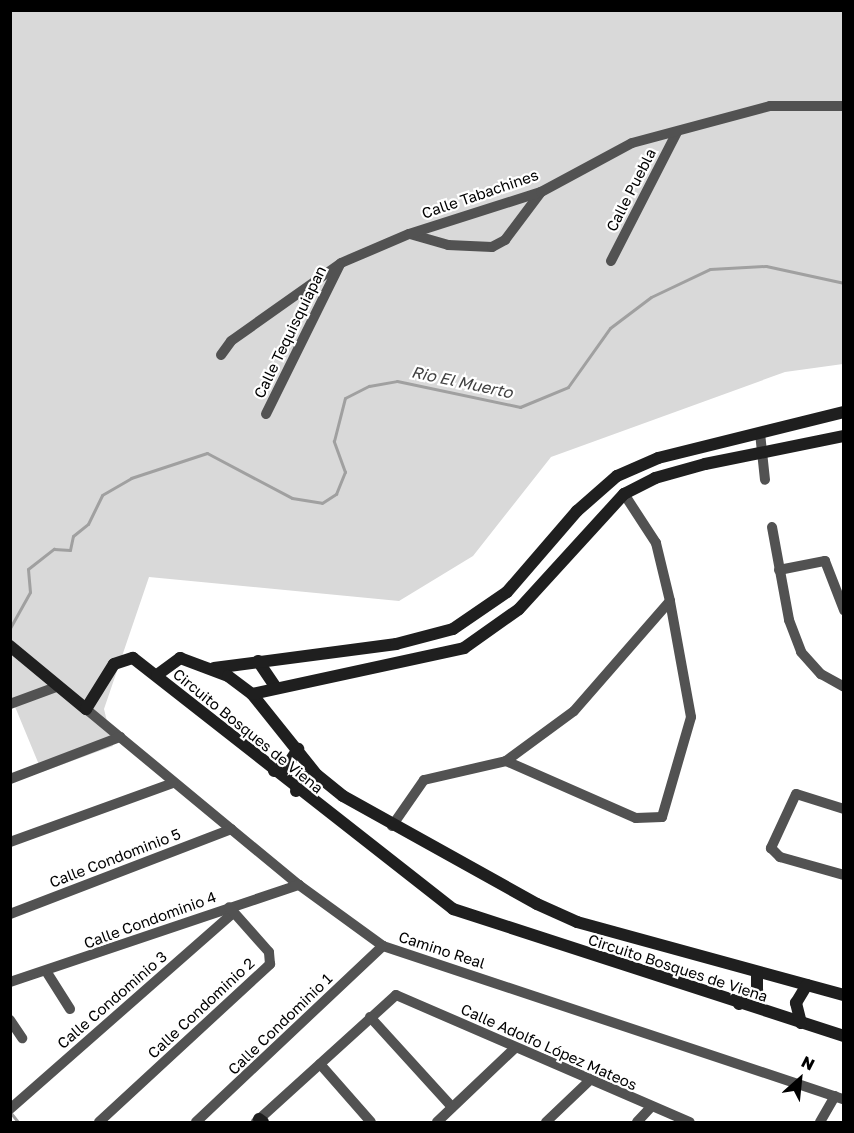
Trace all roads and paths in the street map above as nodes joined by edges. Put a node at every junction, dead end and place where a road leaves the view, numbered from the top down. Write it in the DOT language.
graph roads {
  1 [pos="843,106"];
  2 [pos="677,132"];
  3 [pos="541,192"];
  4 [pos="409,234"];
  5 [pos="611,261"];
  6 [pos="340,263"];
  7 [pos="221,355"];
  8 [pos="843,412"];
  9 [pos="266,414"];
  10 [pos="760,433"];
  11 [pos="843,436"];
  12 [pos="764,452"];
  13 [pos="765,480"];
  14 [pos="624,494"];
  15 [pos="772,527"];
  16 [pos="779,570"];
  17 [pos="670,601"];
  18 [pos="843,610"];
  19 [pos="16,650"];
  20 [pos="258,661"];
  21 [pos="214,668"];
  22 [pos="157,675"];
  23 [pos="59,686"];
  24 [pos="275,686"];
  25 [pos="843,687"];
  26 [pos="252,694"];
  27 [pos="10,704"];
  28 [pos="86,709"];
  29 [pos="120,737"];
  30 [pos="298,750"];
  31 [pos="506,761"];
  32 [pos="274,771"];
  33 [pos="317,775"];
  34 [pos="10,779"];
  35 [pos="173,783"];
  36 [pos="296,791"];
  37 [pos="843,809"];
  38 [pos="392,826"];
  39 [pos="231,829"];
  40 [pos="10,842"];
  41 [pos="843,874"];
  42 [pos="299,885"];
  43 [pos="231,910"];
  44 [pos="10,914"];
  45 [pos="383,946"];
  46 [pos="46,971"];
  47 [pos="757,972"];
  48 [pos="10,982"];
  49 [pos="807,985"];
  50 [pos="843,995"];
  51 [pos="739,1004"];
  52 [pos="70,1009"];
  53 [pos="370,1017"];
  54 [pos="10,1020"];
  55 [pos="801,1023"];
  56 [pos="843,1036"];
  57 [pos="22,1038"];
  58 [pos="514,1049"];
  59 [pos="320,1064"];
  60 [pos="588,1082"];
  61 [pos="839,1097"];
  62 [pos="452,1107"];
  63 [pos="650,1108"];
  64 [pos="10,1110"];
  65 [pos="259,1121"];
  66 [pos="99,1122"];
  67 [pos="196,1122"];
  68 [pos="371,1122"];
  69 [pos="437,1122"];
  70 [pos="546,1122"];
  71 [pos="637,1122"];
  72 [pos="690,1122"];
  73 [pos="820,1122"];
  1 -- 2 [label="street, Calle Tabachines"];
  2 -- 3 [label="street, Calle Tabachines"];
  2 -- 5 [label="street, Calle Puebla"];
  3 -- 4 [label="street, Calle Tabachines"];
  3 -- 4 [label="street"];
  4 -- 6 [label="street, Calle Tabachines"];
  6 -- 7 [label="street, Calle Tabachines"];
  6 -- 9 [label="street, Calle Tequisquiapan"];
  8 -- 10 [label="main road"];
  10 -- 12 [label="street"];
  10 -- 20 [label="main road"];
  11 -- 12 [label="main road"];
  12 -- 13 [label="street"];
  12 -- 14 [label="main road"];
  14 -- 17 [label="street"];
  14 -- 24 [label="main road"];
  15 -- 16 [label="street"];
  16 -- 18 [label="street"];
  16 -- 25 [label="street"];
  17 -- 31 [label="street"];
  17 -- 31 [label="street"];
  19 -- 23 [label="main road, Camino Real"];
  20 -- 21 [label="main road"];
  20 -- 24 [label="main road"];
  21 -- 22 [label="main road, Circuito Bosques de Viena"];
  21 -- 26 [label="main road, Circuito Bosques de Viena"];
  22 -- 28 [label="main road"];
  22 -- 32 [label="main road, Circuito Bosques de Viena"];
  23 -- 27 [label="street"];
  23 -- 28 [label="main road, Camino Real"];
  24 -- 26 [label="main road"];
  26 -- 30 [label="main road, Circuito Bosques de Viena"];
  28 -- 29 [label="street, Camino Real"];
  29 -- 34 [label="street"];
  29 -- 35 [label="street, Camino Real"];
  30 -- 32 [label="main road"];
  30 -- 33 [label="main road, Circuito Bosques de Viena"];
  31 -- 38 [label="street"];
  32 -- 36 [label="main road, Circuito Bosques de Viena"];
  33 -- 36 [label="main road"];
  33 -- 38 [label="main road, Circuito Bosques de Viena"];
  35 -- 39 [label="street, Camino Real"];
  35 -- 40 [label="street"];
  36 -- 51 [label="main road, Circuito Bosques de Viena"];
  37 -- 41 [label="street"];
  38 -- 47 [label="main road, Circuito Bosques de Viena"];
  39 -- 42 [label="street, Camino Real"];
  39 -- 44 [label="street, Calle Condominio 5"];
  42 -- 43 [label="street, Calle Condominio 4"];
  42 -- 45 [label="street, Camino Real"];
  43 -- 46 [label="street, Calle Condominio 4"];
  43 -- 64 [label="street, Calle Condominio 3"];
  43 -- 66 [label="street, Calle Condominio 2"];
  45 -- 61 [label="street, Camino Real"];
  45 -- 67 [label="street, Calle Condominio 1"];
  46 -- 48 [label="street, Calle Condominio 4"];
  46 -- 52 [label="street"];
  47 -- 49 [label="main road, Circuito Bosques de Viena"];
  47 -- 51 [label="main road"];
  49 -- 50 [label="main road, Circuito Bosques de Viena"];
  49 -- 55 [label="main road"];
  51 -- 55 [label="main road, Circuito Bosques de Viena"];
  53 -- 58 [label="street, Calle Adolfo López Mateos"];
  53 -- 59 [label="street"];
  53 -- 62 [label="street"];
  54 -- 57 [label="street"];
  55 -- 56 [label="main road, Circuito Bosques de Viena"];
  58 -- 60 [label="street, Calle Adolfo López Mateos"];
  58 -- 62 [label="street"];
  59 -- 65 [label="street"];
  59 -- 68 [label="street"];
  60 -- 63 [label="street, Calle Adolfo López Mateos"];
  60 -- 70 [label="street"];
  61 -- 73 [label="street"];
  62 -- 69 [label="street"];
  63 -- 71 [label="street"];
  63 -- 72 [label="street, Calle Adolfo López Mateos"];
}
